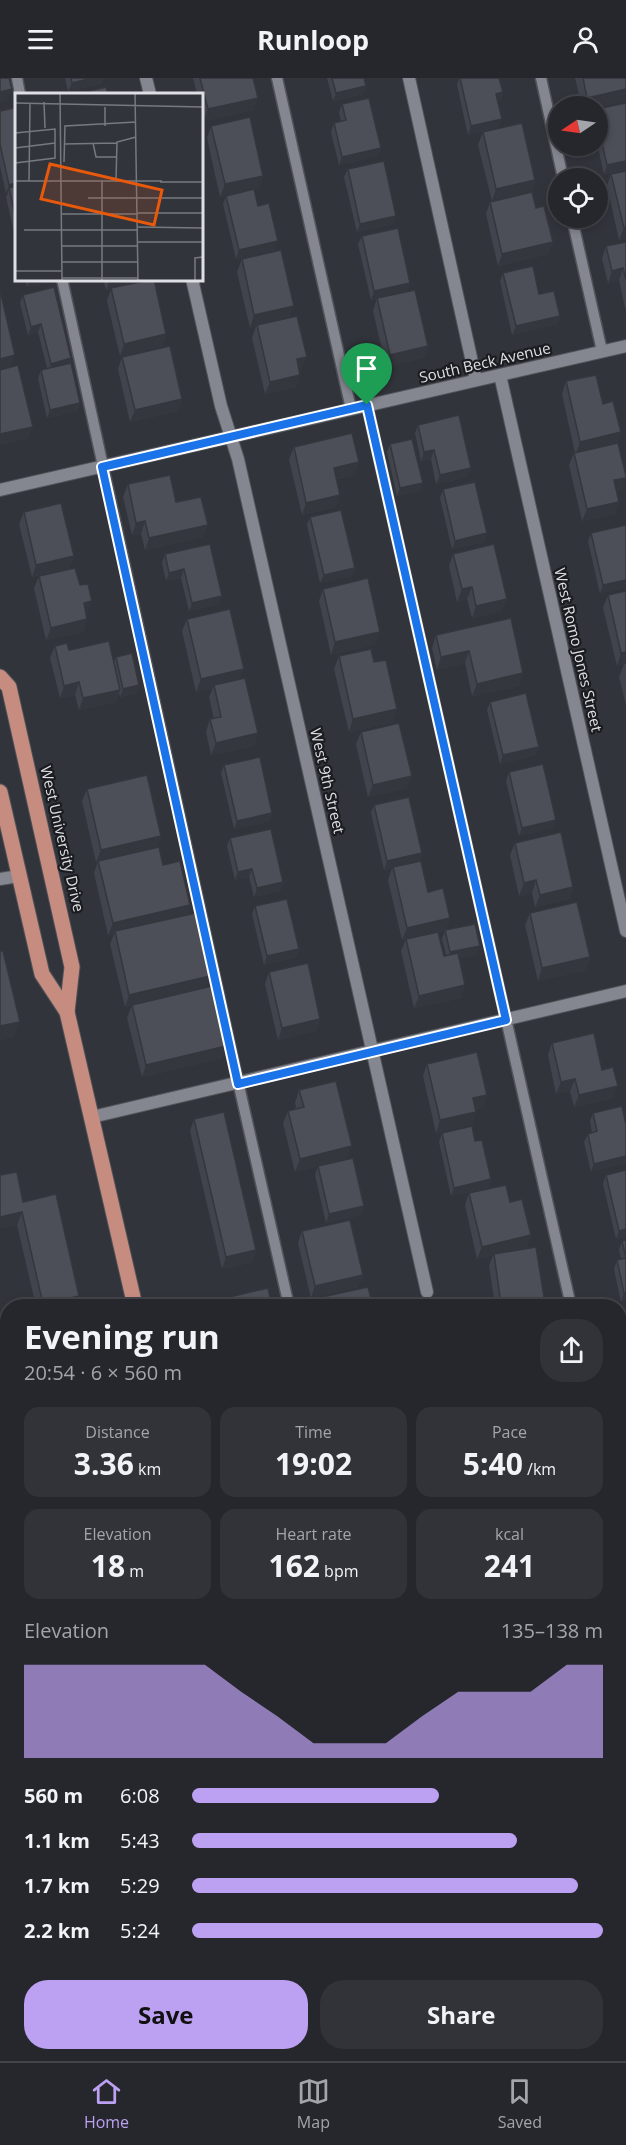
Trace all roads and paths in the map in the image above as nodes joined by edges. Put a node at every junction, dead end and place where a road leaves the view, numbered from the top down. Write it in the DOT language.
graph roads {
  1 [pos="17,78"];
  2 [pos="146,78"];
  3 [pos="277,78"];
  4 [pos="409,78"];
  5 [pos="541,78"];
  6 [pos="20,93"];
  7 [pos="150,93"];
  8 [pos="561,168"];
  9 [pos="574,228"];
  10 [pos="62,280"];
  11 [pos="192,280"];
  12 [pos="626,346"];
  13 [pos="602,351"];
  14 [pos="500,375"];
  15 [pos="476,381"];
  16 [pos="367,405"];
  17 [pos="351,409"];
  18 [pos="231,437"];
  19 [pos="102,467"];
  20 [pos="0,490"];
  21 [pos="0,677"];
  22 [pos="0,792"];
  23 [pos="19,876"];
  24 [pos="0,879"];
  25 [pos="626,931"];
  26 [pos="626,991"];
  27 [pos="67,1012"];
  28 [pos="506,1020"];
  29 [pos="373,1052"];
  30 [pos="238,1084"];
  31 [pos="92,1117"];
  32 [pos="427,1292"];
  33 [pos="133,1299"];
  34 [pos="288,1299"];
  35 [pos="569,1299"];
  1 -- 6 [label="lane"];
  2 -- 7 [label="street"];
  3 -- 17 [label="lane"];
  4 -- 15 [label="street"];
  5 -- 8 [label="lane"];
  9 -- 13 [label="lane"];
  10 -- 19 [label="lane"];
  11 -- 18 [label="street, West 9th Street"];
  12 -- 13 [label="street, South Beck Avenue"];
  13 -- 14 [label="street, South Beck Avenue"];
  14 -- 15 [label="street, South Beck Avenue"];
  14 -- 25 [label="street, West Romo Jones Street"];
  15 -- 16 [label="street, South Beck Avenue"];
  16 -- 17 [label="street, South Beck Avenue"];
  16 -- 28 [label="lane"];
  17 -- 18 [label="street, South Beck Avenue"];
  18 -- 19 [label="street, South Beck Avenue"];
  18 -- 29 [label="street, West 9th Street"];
  19 -- 20 [label="street, South Beck Avenue"];
  19 -- 30 [label="lane"];
  21 -- 27 [label="main road, West University Drive"];
  22 -- 23 [label="main road, West University Drive"];
  23 -- 24 [label="street"];
  23 -- 27 [label="main road, West University Drive"];
  26 -- 28 [label="street"];
  27 -- 31 [label="main road, West University Drive"];
  28 -- 29 [label="street"];
  28 -- 35 [label="lane"];
  29 -- 30 [label="street"];
  29 -- 32 [label="street, West 9th Street"];
  30 -- 31 [label="street"];
  30 -- 34 [label="lane"];
  31 -- 33 [label="main road, West University Drive"];
}
